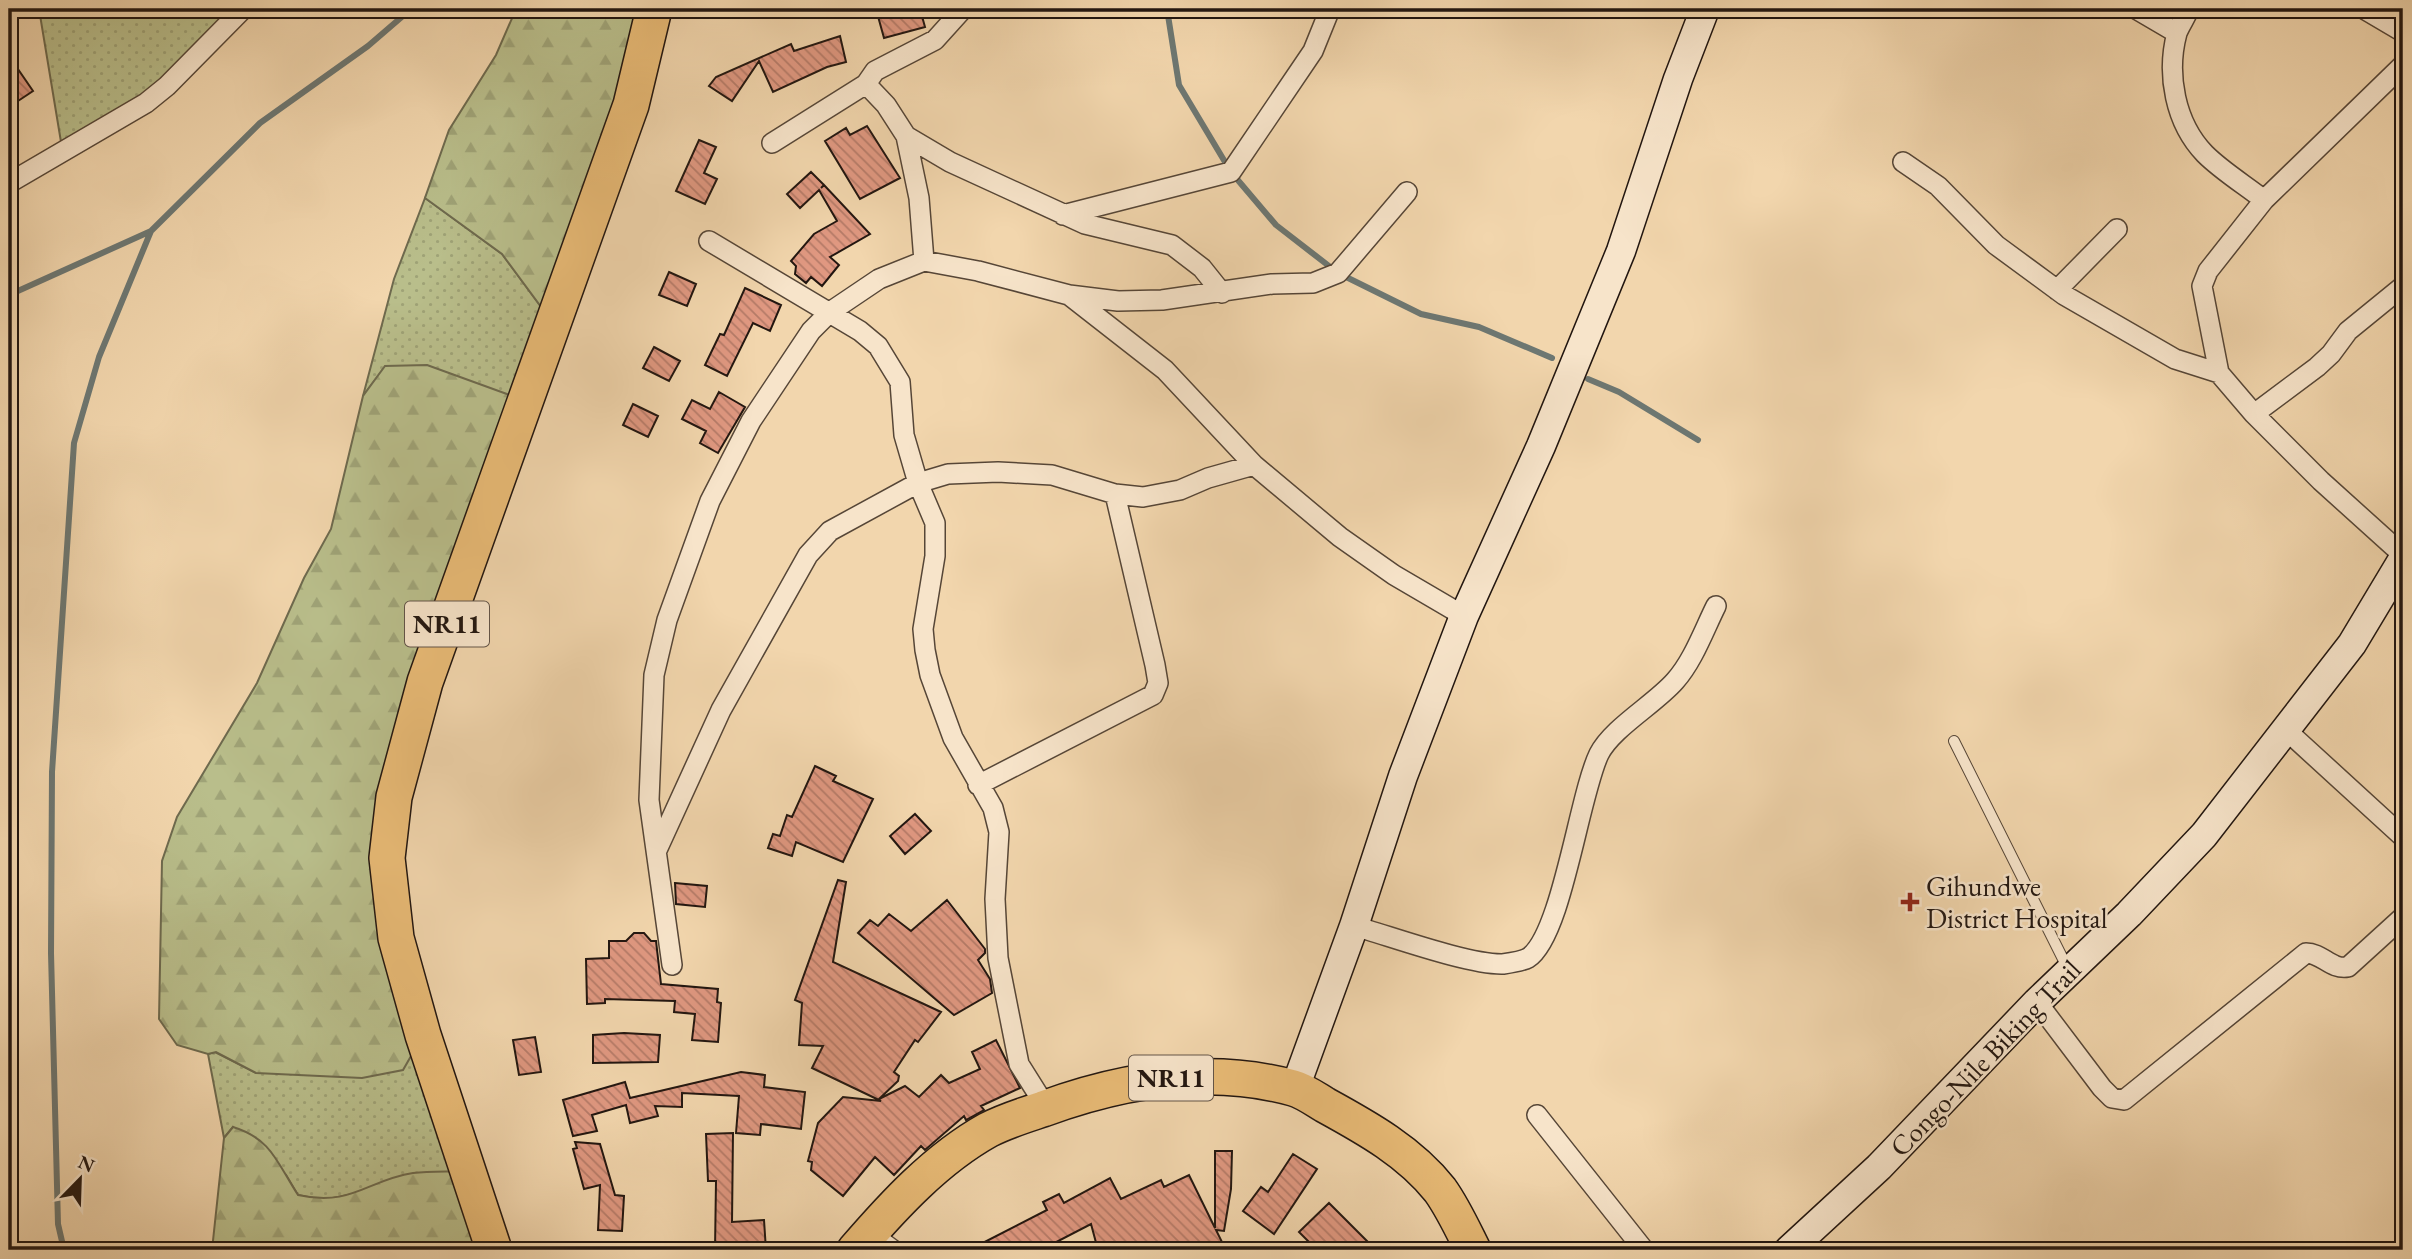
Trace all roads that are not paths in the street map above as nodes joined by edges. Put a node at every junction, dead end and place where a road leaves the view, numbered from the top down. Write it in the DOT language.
graph roads {
  1 [pos="243,9"];
  2 [pos="654,9"];
  3 [pos="963,9"];
  4 [pos="1330,9"];
  5 [pos="1705,9"];
  6 [pos="2136,9"];
  7 [pos="2189,9"];
  8 [pos="2364,9"];
  9 [pos="2403,32"];
  10 [pos="2177,33"];
  11 [pos="2403,65"];
  12 [pos="866,85"];
  13 [pos="906,136"];
  14 [pos="772,143"];
  15 [pos="1903,162"];
  16 [pos="9,183"];
  17 [pos="1407,192"];
  18 [pos="2264,200"];
  19 [pos="1063,215"];
  20 [pos="2117,229"];
  21 [pos="709,241"];
  22 [pos="924,261"];
  23 [pos="2402,287"];
  24 [pos="2057,289"];
  25 [pos="1222,293"];
  26 [pos="1069,295"];
  27 [pos="830,312"];
  28 [pos="2219,373"];
  29 [pos="2255,414"];
  30 [pos="1254,465"];
  31 [pos="918,483"];
  32 [pos="1115,494"];
  33 [pos="2403,557"];
  34 [pos="1716,606"];
  35 [pos="1464,616"];
  36 [pos="2286,730"];
  37 [pos="1954,741"];
  38 [pos="978,785"];
  39 [pos="2403,837"];
  40 [pos="657,851"];
  41 [pos="2403,917"];
  42 [pos="1354,926"];
  43 [pos="672,965"];
  44 [pos="2068,970"];
  45 [pos="2037,1002"];
  46 [pos="1295,1088"];
  47 [pos="1046,1107"];
  48 [pos="1537,1115"];
  49 [pos="872,1245"];
  50 [pos="494,1250"];
  51 [pos="1473,1250"];
  52 [pos="1644,1250"];
  53 [pos="1789,1250"];
  1 -- 16 [label="street"];
  2 -- 50 [label="highway, NR11"];
  3 -- 12 [label="street"];
  4 -- 19 [label="street"];
  5 -- 35 [label="street"];
  6 -- 10 [label="street"];
  7 -- 10 [label="street"];
  8 -- 9 [label="street"];
  10 -- 18 [label="street"];
  11 -- 18 [label="street"];
  12 -- 13 [label="street"];
  12 -- 14 [label="street"];
  13 -- 19 [label="street"];
  13 -- 22 [label="street"];
  15 -- 24 [label="street"];
  17 -- 25 [label="street"];
  18 -- 28 [label="street"];
  19 -- 25 [label="street"];
  20 -- 24 [label="street"];
  21 -- 27 [label="street"];
  22 -- 26 [label="street"];
  22 -- 27 [label="street"];
  23 -- 29 [label="street"];
  24 -- 28 [label="street"];
  25 -- 26 [label="street"];
  26 -- 30 [label="street"];
  27 -- 31 [label="street"];
  27 -- 40 [label="street"];
  28 -- 29 [label="street"];
  29 -- 33 [label="street"];
  30 -- 32 [label="street"];
  30 -- 35 [label="street"];
  31 -- 32 [label="street"];
  31 -- 38 [label="street"];
  31 -- 40 [label="street"];
  32 -- 38 [label="street"];
  33 -- 36 [label="street, Congo-Nile Biking Trail"];
  34 -- 42 [label="street"];
  35 -- 42 [label="street"];
  36 -- 39 [label="street"];
  36 -- 44 [label="street, Congo-Nile Biking Trail"];
  37 -- 44 [label="lane"];
  38 -- 47 [label="street"];
  40 -- 43 [label="street"];
  41 -- 45 [label="street"];
  42 -- 46 [label="street"];
  44 -- 45 [label="street, Congo-Nile Biking Trail"];
  45 -- 53 [label="street, Congo-Nile Biking Trail"];
  46 -- 47 [label="highway, NR11"];
  46 -- 51 [label="highway, NR11"];
  47 -- 49 [label="highway, NR11"];
  48 -- 52 [label="street"];
}
